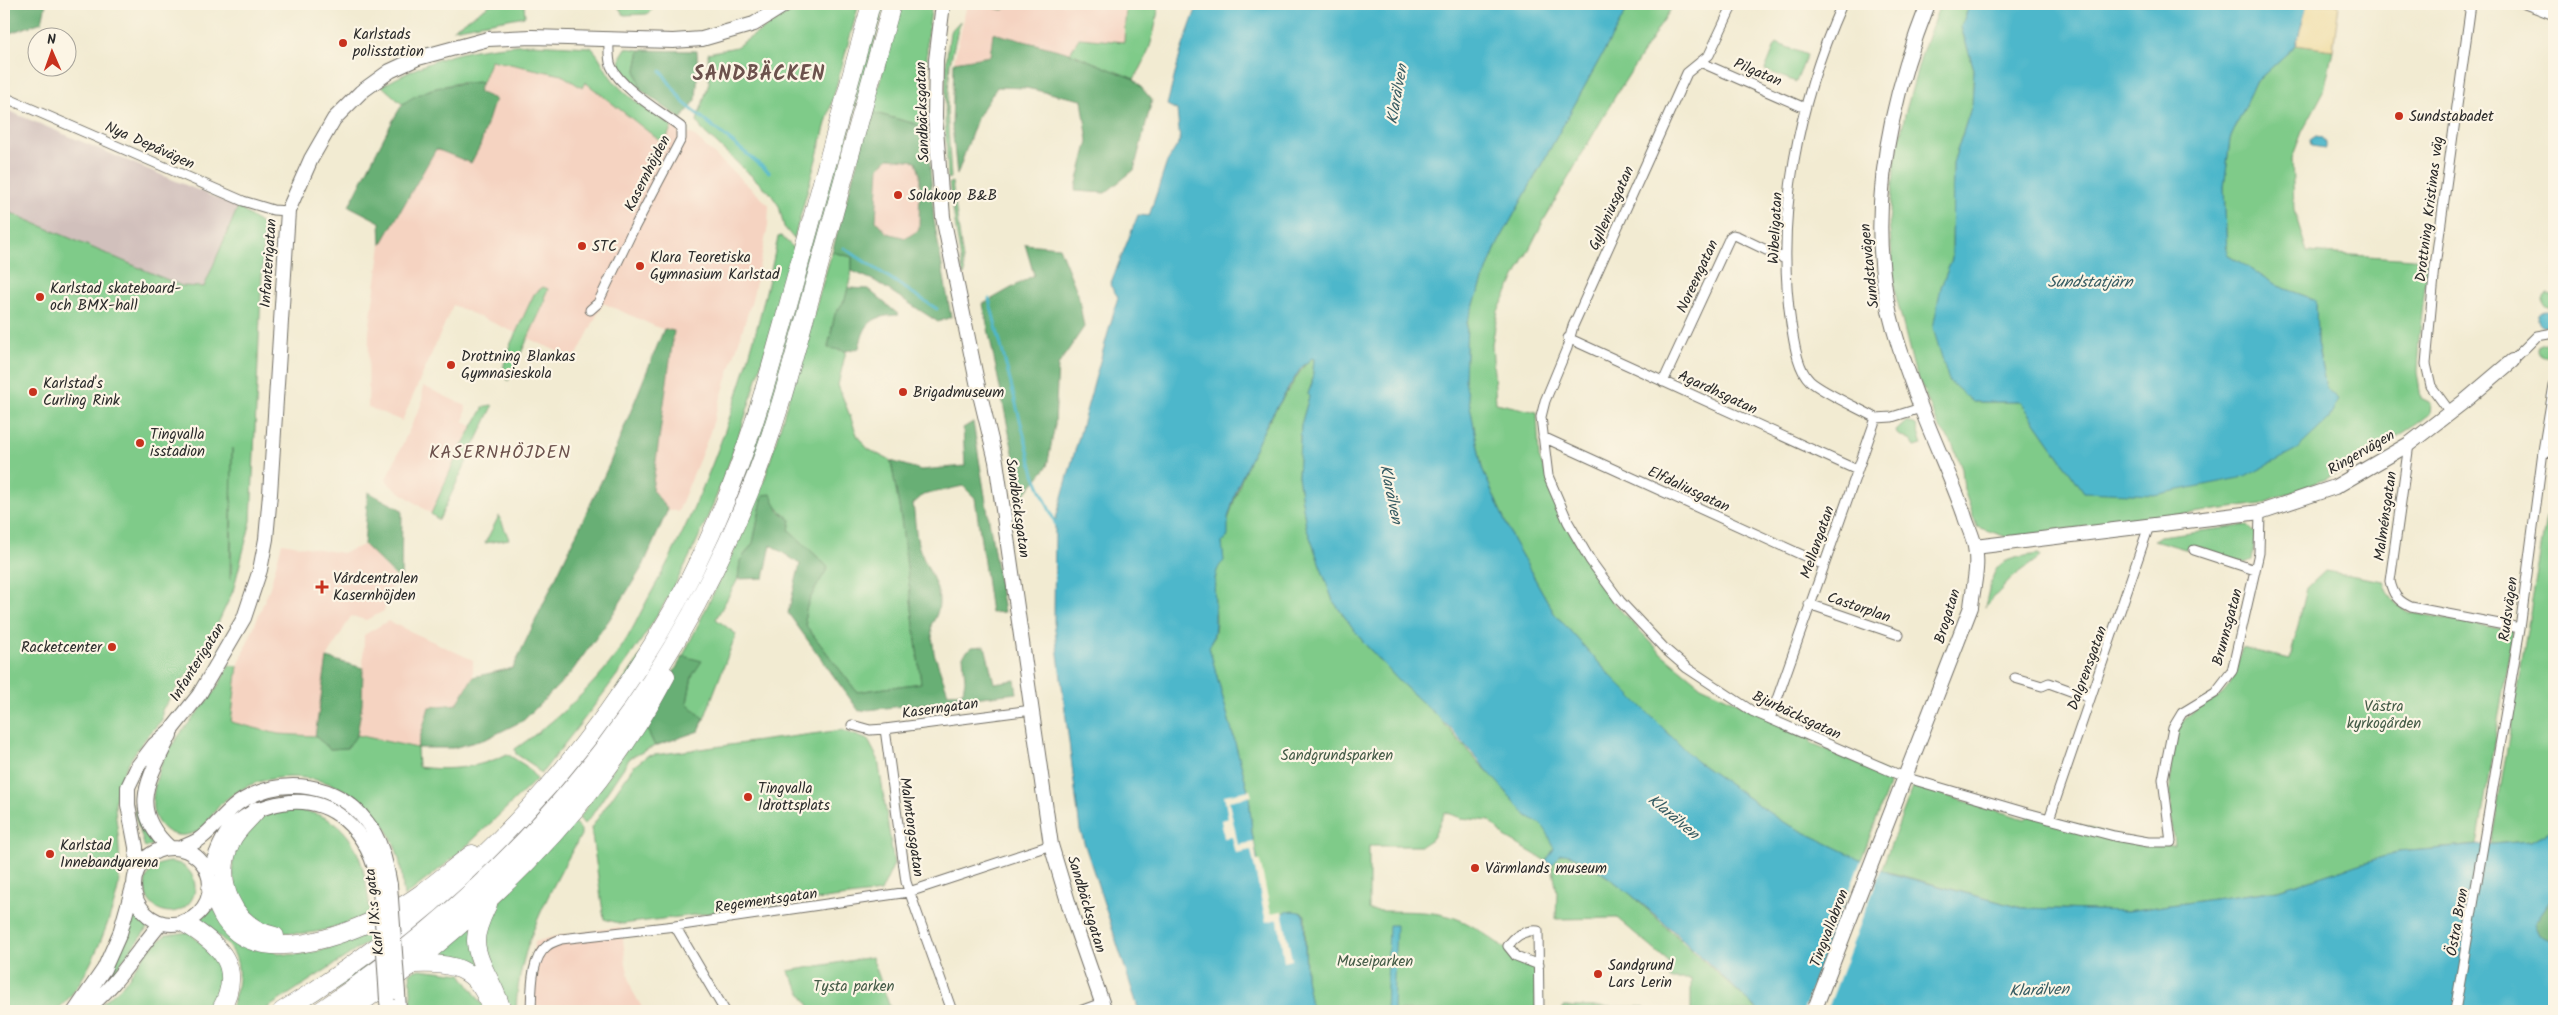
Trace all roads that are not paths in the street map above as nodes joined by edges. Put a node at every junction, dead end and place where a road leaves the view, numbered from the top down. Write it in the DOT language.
graph roads {
  1 [pos="786,4"];
  2 [pos="871,4"];
  3 [pos="892,4"];
  4 [pos="942,4"];
  5 [pos="1733,4"];
  6 [pos="1842,4"];
  7 [pos="1928,4"];
  8 [pos="2471,4"];
  9 [pos="2525,4"];
  10 [pos="2554,15"];
  11 [pos="609,38"];
  12 [pos="1700,62"];
  13 [pos="4,97"];
  14 [pos="1805,108"];
  15 [pos="288,211"];
  16 [pos="1785,259"];
  17 [pos="590,310"];
  18 [pos="2554,333"];
  19 [pos="1568,338"];
  20 [pos="2512,361"];
  21 [pos="1663,382"];
  22 [pos="2554,386"];
  23 [pos="1921,408"];
  24 [pos="2450,412"];
  25 [pos="1876,418"];
  26 [pos="1543,437"];
  27 [pos="2409,444"];
  28 [pos="2543,451"];
  29 [pos="2554,452"];
  30 [pos="1856,470"];
  31 [pos="2260,512"];
  32 [pos="2150,526"];
  33 [pos="1975,547"];
  34 [pos="2194,550"];
  35 [pos="1824,565"];
  36 [pos="2255,570"];
  37 [pos="1809,604"];
  38 [pos="696,607"];
  39 [pos="2520,628"];
  40 [pos="1899,635"];
  41 [pos="2015,678"];
  42 [pos="2090,698"];
  43 [pos="1032,710"];
  44 [pos="1770,720"];
  45 [pos="852,725"];
  46 [pos="172,729"];
  47 [pos="885,729"];
  48 [pos="1904,776"];
  49 [pos="256,812"];
  50 [pos="520,819"];
  51 [pos="2049,819"];
  52 [pos="2485,836"];
  53 [pos="2171,842"];
  54 [pos="1051,845"];
  55 [pos="175,848"];
  56 [pos="1874,856"];
  57 [pos="137,870"];
  58 [pos="210,881"];
  59 [pos="134,886"];
  60 [pos="385,887"];
  61 [pos="909,892"];
  62 [pos="489,901"];
  63 [pos="161,923"];
  64 [pos="184,923"];
  65 [pos="675,926"];
  66 [pos="310,941"];
  67 [pos="414,964"];
  68 [pos="1539,965"];
  69 [pos="391,1002"];
  70 [pos="1104,1007"];
  71 [pos="75,1011"];
  72 [pos="84,1011"];
  73 [pos="220,1011"];
  74 [pos="282,1011"];
  75 [pos="320,1011"];
  76 [pos="350,1011"];
  77 [pos="399,1011"];
  78 [pos="492,1011"];
  79 [pos="502,1011"];
  80 [pos="531,1011"];
  81 [pos="725,1011"];
  82 [pos="952,1011"];
  83 [pos="1080,1011"];
  84 [pos="1539,1011"];
  85 [pos="1814,1011"];
  86 [pos="2455,1011"];
  1 -- 11 [label="street, Infanterigatan"];
  2 -- 50 [label="highway"];
  3 -- 38 [label="highway"];
  4 -- 43 [label="street, Sandbäcksgatan"];
  5 -- 12 [label="street, Gylleniusgatan"];
  6 -- 14 [label="street, Wibeligatan"];
  7 -- 23 [label="street, Sundstavägen"];
  8 -- 24 [label="street, Drottning Kristinas väg"];
  9 -- 10 [label="street"];
  11 -- 15 [label="street, Infanterigatan"];
  11 -- 17 [label="street, Kasernhöjden"];
  12 -- 14 [label="street, Pilgatan"];
  12 -- 19 [label="street, Gylleniusgatan"];
  13 -- 15 [label="street, Nya Depåvägen"];
  14 -- 16 [label="street, Wibeligatan"];
  15 -- 46 [label="street, Infanterigatan"];
  16 -- 21 [label="street, Noreengatan"];
  16 -- 25 [label="street, Wibeligatan"];
  18 -- 20 [label="street, Ringervägen"];
  19 -- 21 [label="street, Agardhsgatan"];
  19 -- 26 [label="street, Gylleniusgatan"];
  20 -- 24 [label="street, Ringervägen"];
  21 -- 30 [label="street, Agardhsgatan"];
  22 -- 28 [label="street, Rudsvägen"];
  23 -- 25 [label="street"];
  23 -- 33 [label="street, Sundstavägen"];
  24 -- 27 [label="street, Ringervägen"];
  25 -- 30 [label="street, Mellangatan"];
  26 -- 35 [label="street, Elfdaliusgatan"];
  26 -- 44 [label="street, Bjurbäcksgatan"];
  27 -- 31 [label="street, Ringervägen"];
  27 -- 39 [label="street, Malménsgatan"];
  28 -- 29 [label="street"];
  28 -- 39 [label="street, Rudsvägen"];
  30 -- 35 [label="street, Mellangatan"];
  31 -- 32 [label="street, Ringervägen"];
  31 -- 36 [label="street, Brunnsgatan"];
  32 -- 33 [label="street"];
  32 -- 42 [label="street, Dalgrensgatan"];
  33 -- 48 [label="street, Brogatan"];
  34 -- 36 [label="street"];
  35 -- 37 [label="street, Mellangatan"];
  36 -- 53 [label="street, Brunnsgatan"];
  37 -- 40 [label="street, Castorplan"];
  37 -- 44 [label="street, Mellangatan"];
  38 -- 62 [label="highway"];
  38 -- 75 [label="highway"];
  39 -- 52 [label="street, Rudsvägen"];
  41 -- 42 [label="street"];
  42 -- 51 [label="street, Dalgrensgatan"];
  43 -- 47 [label="street, Kaserngatan"];
  43 -- 54 [label="street, Sandbäcksgatan"];
  44 -- 48 [label="street, Bjurbäcksgatan"];
  45 -- 47 [label="street, Kaserngatan"];
  46 -- 55 [label="street, Infanterigatan"];
  46 -- 57 [label="street, Infanterigatan"];
  47 -- 61 [label="street, Malmtorgsgatan"];
  48 -- 51 [label="street, Bjurbäcksgatan"];
  48 -- 56 [label="street, Brogatan"];
  49 -- 58 [label="street, Karl IX:s gata"];
  49 -- 60 [label="street, Karl IX:s gata"];
  49 -- 66 [label="highway"];
  50 -- 66 [label="highway"];
  50 -- 74 [label="highway"];
  51 -- 53 [label="street, Bjurbäcksgatan"];
  52 -- 86 [label="street, Östra Bron"];
  54 -- 61 [label="street, Regementsgatan"];
  54 -- 70 [label="street, Sandbäcksgatan"];
  55 -- 57 [label="street"];
  55 -- 58 [label="street"];
  55 -- 60 [label="street, Karl IX:s gata"];
  56 -- 85 [label="street, Tingvallabron"];
  57 -- 59 [label="street"];
  58 -- 64 [label="street"];
  58 -- 66 [label="highway"];
  59 -- 63 [label="street"];
  59 -- 71 [label="street"];
  60 -- 69 [label="street, Karl IX:s gata, bridge"];
  61 -- 65 [label="street, Regementsgatan"];
  61 -- 82 [label="street, Malmtorgsgatan"];
  62 -- 67 [label="highway"];
  62 -- 79 [label="highway"];
  63 -- 64 [label="street"];
  63 -- 72 [label="street"];
  64 -- 73 [label="highway"];
  65 -- 80 [label="street, Regementsgatan"];
  65 -- 81 [label="street"];
  67 -- 76 [label="highway"];
  67 -- 78 [label="highway"];
  68 -- 84 [label="street"];
  69 -- 77 [label="street, Karl IX:s gata"];
  70 -- 83 [label="street"];
}
